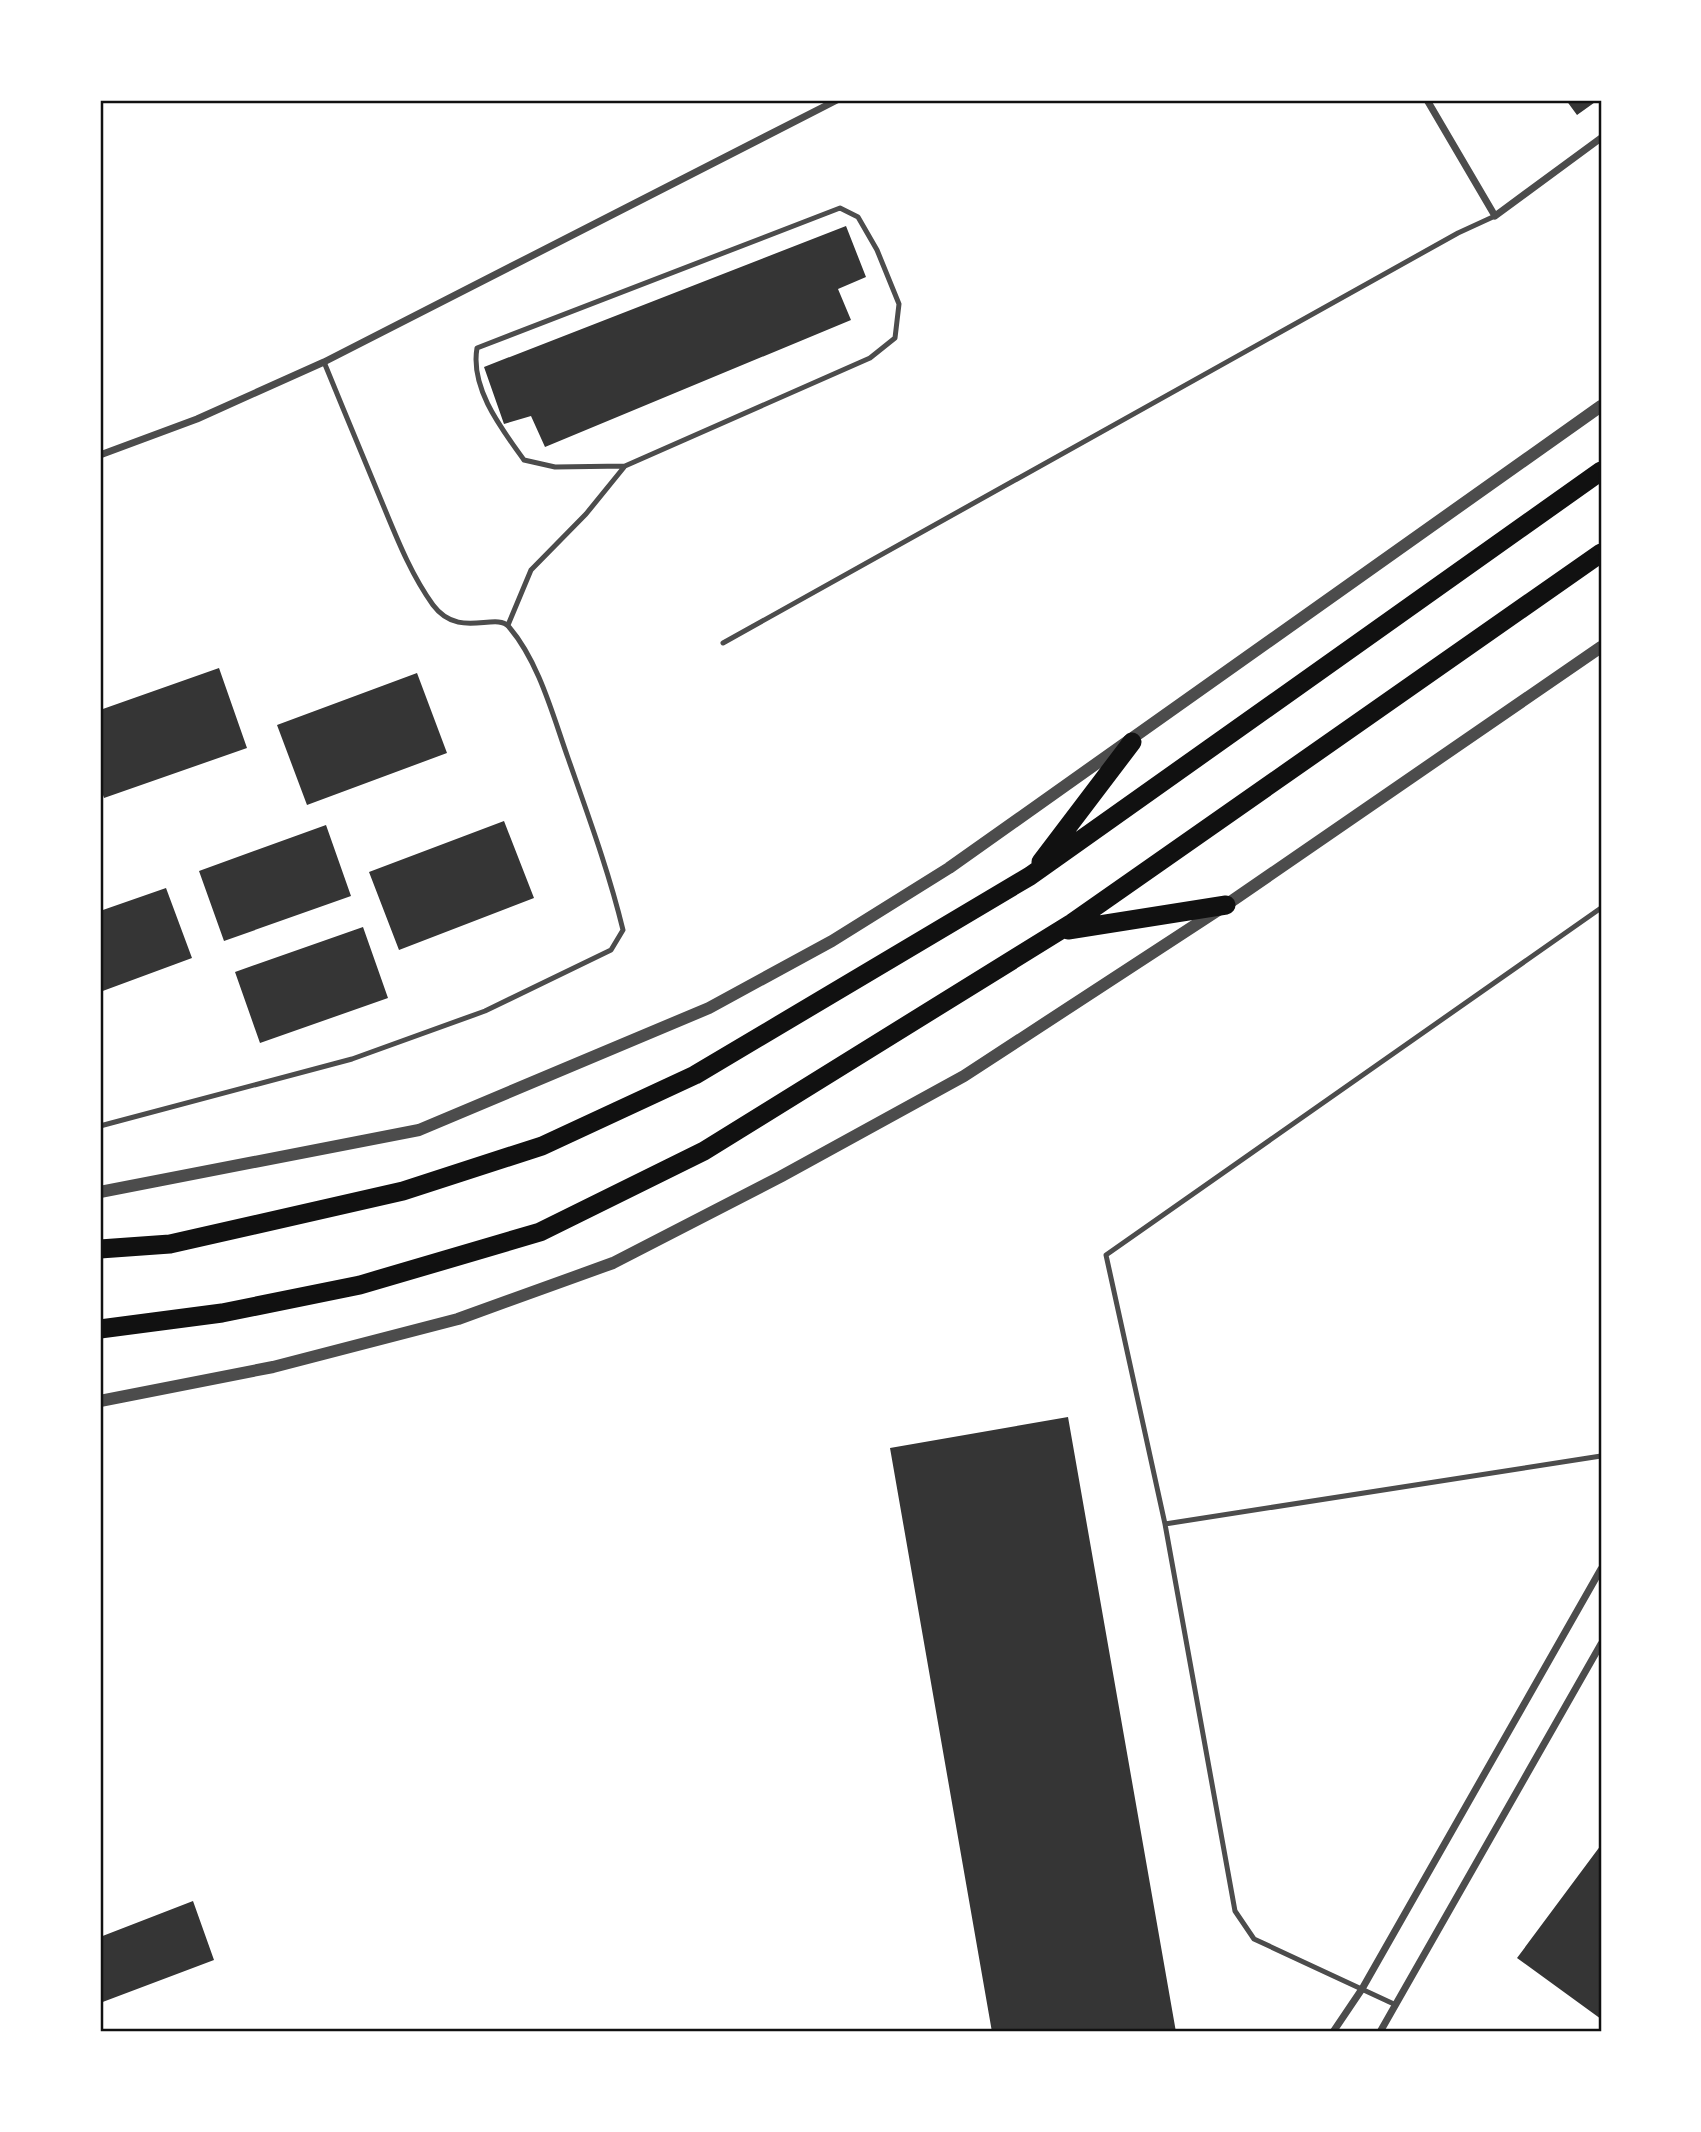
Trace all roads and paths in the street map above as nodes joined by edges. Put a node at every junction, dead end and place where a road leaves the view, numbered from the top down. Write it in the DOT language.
graph roads {
  1 [pos="837,100"];
  2 [pos="1427,100"];
  3 [pos="1601,138"];
  4 [pos="1495,216"];
  5 [pos="324,362"];
  6 [pos="1601,406"];
  7 [pos="100,455"];
  8 [pos="625,466"];
  9 [pos="1601,471"];
  10 [pos="1601,553"];
  11 [pos="508,625"];
  12 [pos="723,643"];
  13 [pos="1601,647"];
  14 [pos="1132,742"];
  15 [pos="1030,876"];
  16 [pos="1226,905"];
  17 [pos="1601,908"];
  18 [pos="1059,931"];
  19 [pos="100,1126"];
  20 [pos="100,1192"];
  21 [pos="100,1249"];
  22 [pos="100,1329"];
  23 [pos="100,1401"];
  24 [pos="1601,1456"];
  25 [pos="1165,1524"];
  26 [pos="1601,1569"];
  27 [pos="1601,1644"];
  28 [pos="1362,1989"];
  29 [pos="1396,2005"];
  30 [pos="1333,2032"];
  31 [pos="1380,2032"];
  1 -- 5 [label="street"];
  2 -- 4 [label="street"];
  3 -- 4 [label="street"];
  4 -- 12 [label="lane"];
  5 -- 7 [label="street"];
  5 -- 11 [label="lane"];
  6 -- 14 [label="street"];
  8 -- 8 [label="lane"];
  8 -- 11 [label="lane"];
  9 -- 15 [label="highway"];
  10 -- 18 [label="highway"];
  11 -- 19 [label="lane"];
  13 -- 16 [label="street"];
  14 -- 15 [label="highway"];
  14 -- 20 [label="street"];
  15 -- 21 [label="highway"];
  16 -- 18 [label="highway"];
  16 -- 23 [label="street"];
  17 -- 25 [label="lane"];
  18 -- 22 [label="highway"];
  24 -- 25 [label="lane"];
  25 -- 28 [label="lane"];
  26 -- 28 [label="street"];
  27 -- 29 [label="street"];
  28 -- 29 [label="lane"];
  28 -- 30 [label="street"];
  29 -- 31 [label="street"];
}
